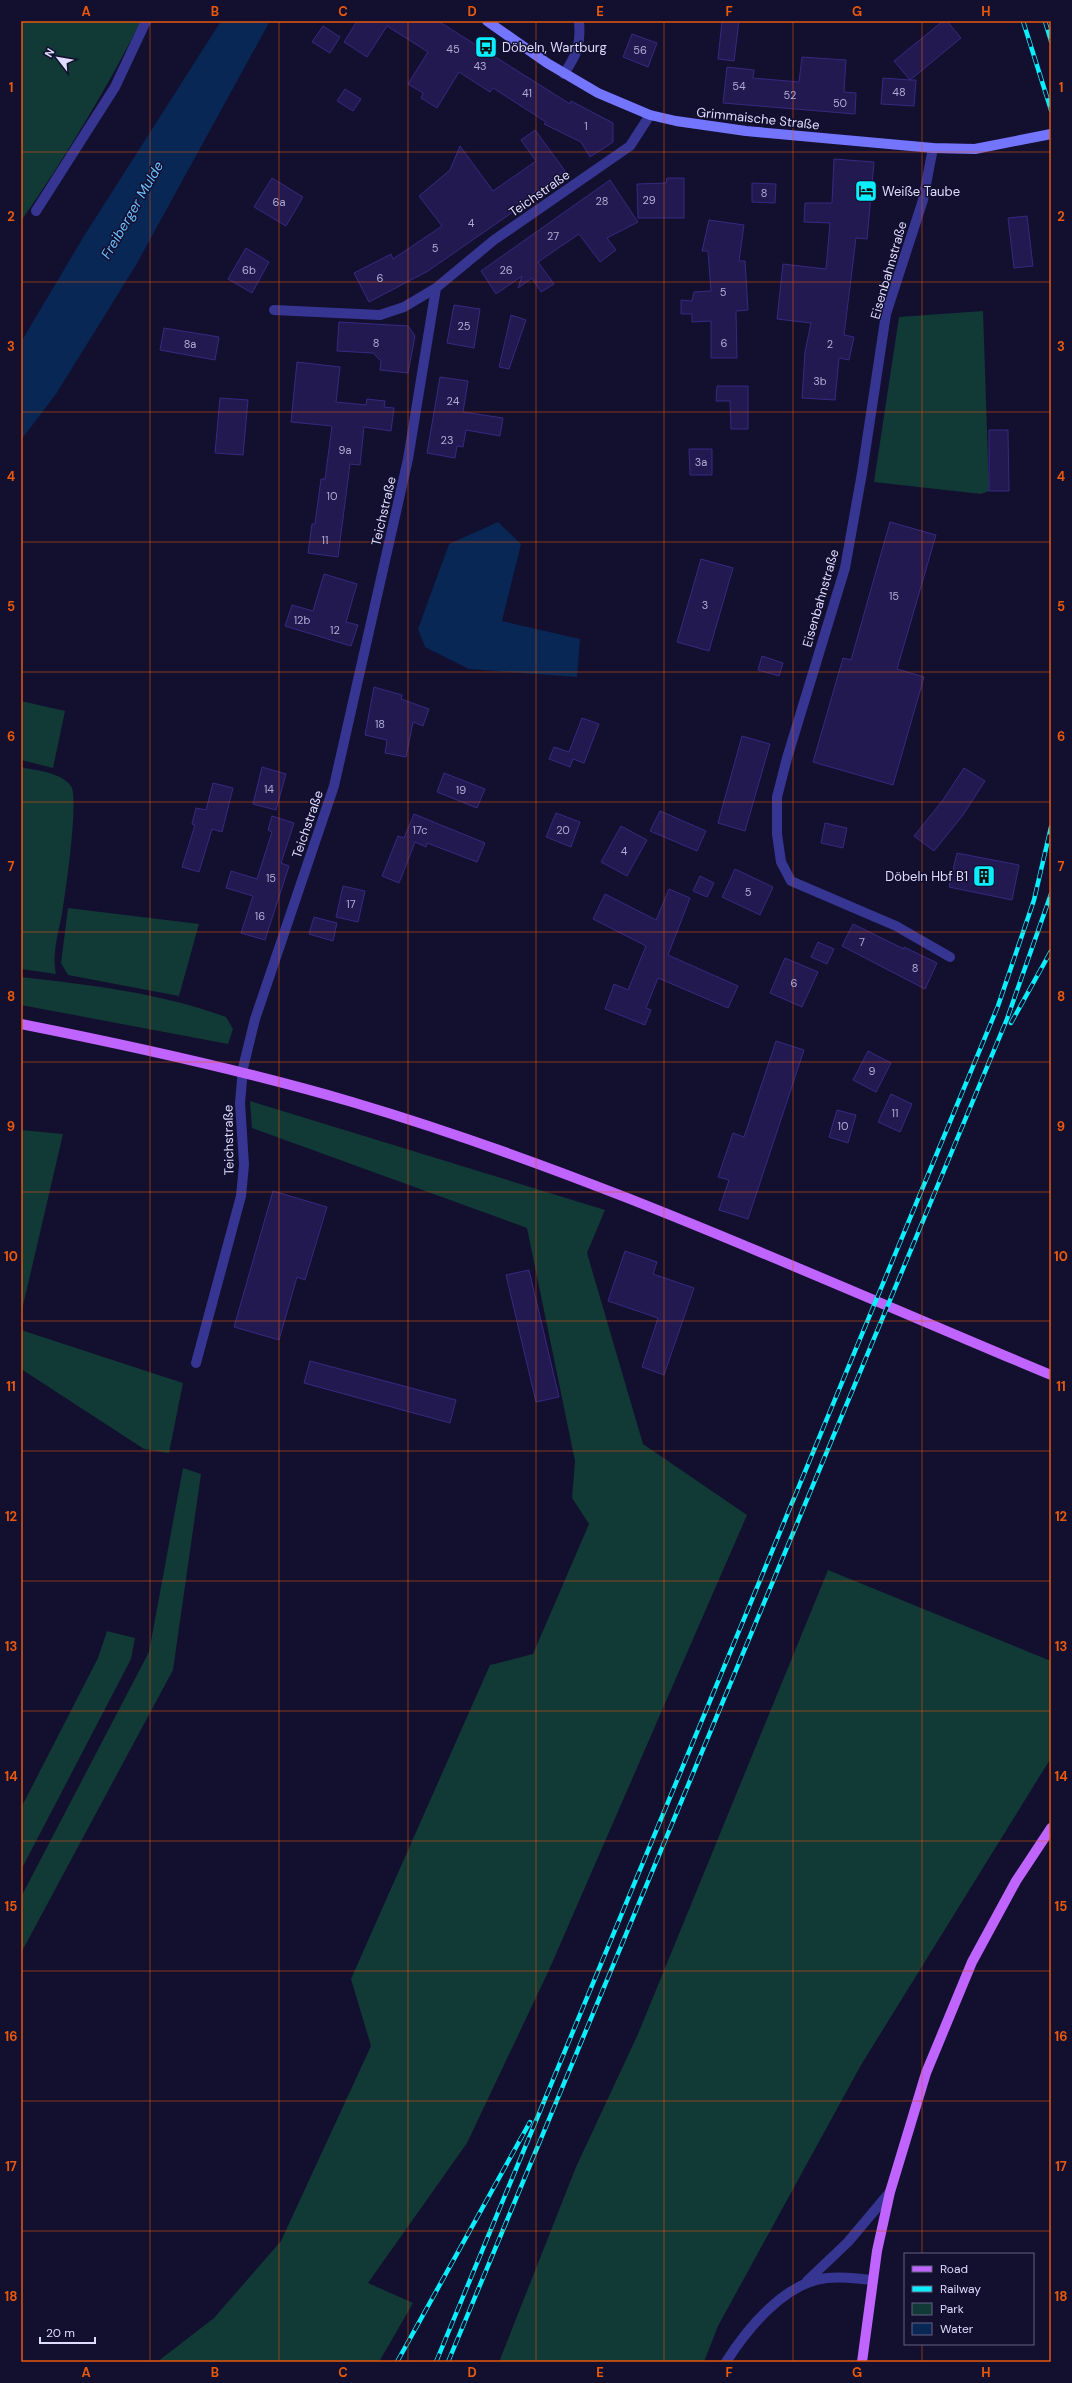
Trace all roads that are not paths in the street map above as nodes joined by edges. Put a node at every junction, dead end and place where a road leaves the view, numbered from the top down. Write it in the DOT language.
graph roads {
  1 [pos="146,21"];
  2 [pos="487,21"];
  3 [pos="579,21"];
  4 [pos="564,74"];
  5 [pos="650,115"];
  6 [pos="1051,134"];
  7 [pos="933,148"];
  8 [pos="36,211"];
  9 [pos="436,288"];
  10 [pos="274,310"];
  11 [pos="950,957"];
  12 [pos="21,1024"];
  13 [pos="196,1363"];
  14 [pos="1050,1375"];
  15 [pos="1051,1828"];
  16 [pos="890,2192"];
  17 [pos="873,2280"];
  18 [pos="802,2285"];
  19 [pos="726,2362"];
  20 [pos="862,2362"];
  1 -- 8 [label="street"];
  2 -- 4 [label="main road, Grimmaische Straße"];
  3 -- 4 [label="street"];
  4 -- 5 [label="main road, Grimmaische Straße"];
  5 -- 7 [label="main road, Grimmaische Straße"];
  5 -- 9 [label="street, Teichstraße"];
  6 -- 7 [label="main road, Grimmaische Straße"];
  7 -- 11 [label="street, Eisenbahnstraße"];
  9 -- 10 [label="street, Teichstraße"];
  9 -- 13 [label="street, Teichstraße"];
  12 -- 14 [label="main road"];
  15 -- 16 [label="main road"];
  16 -- 17 [label="main road"];
  16 -- 18 [label="street"];
  17 -- 18 [label="street"];
  17 -- 20 [label="main road"];
  18 -- 19 [label="street"];
}
